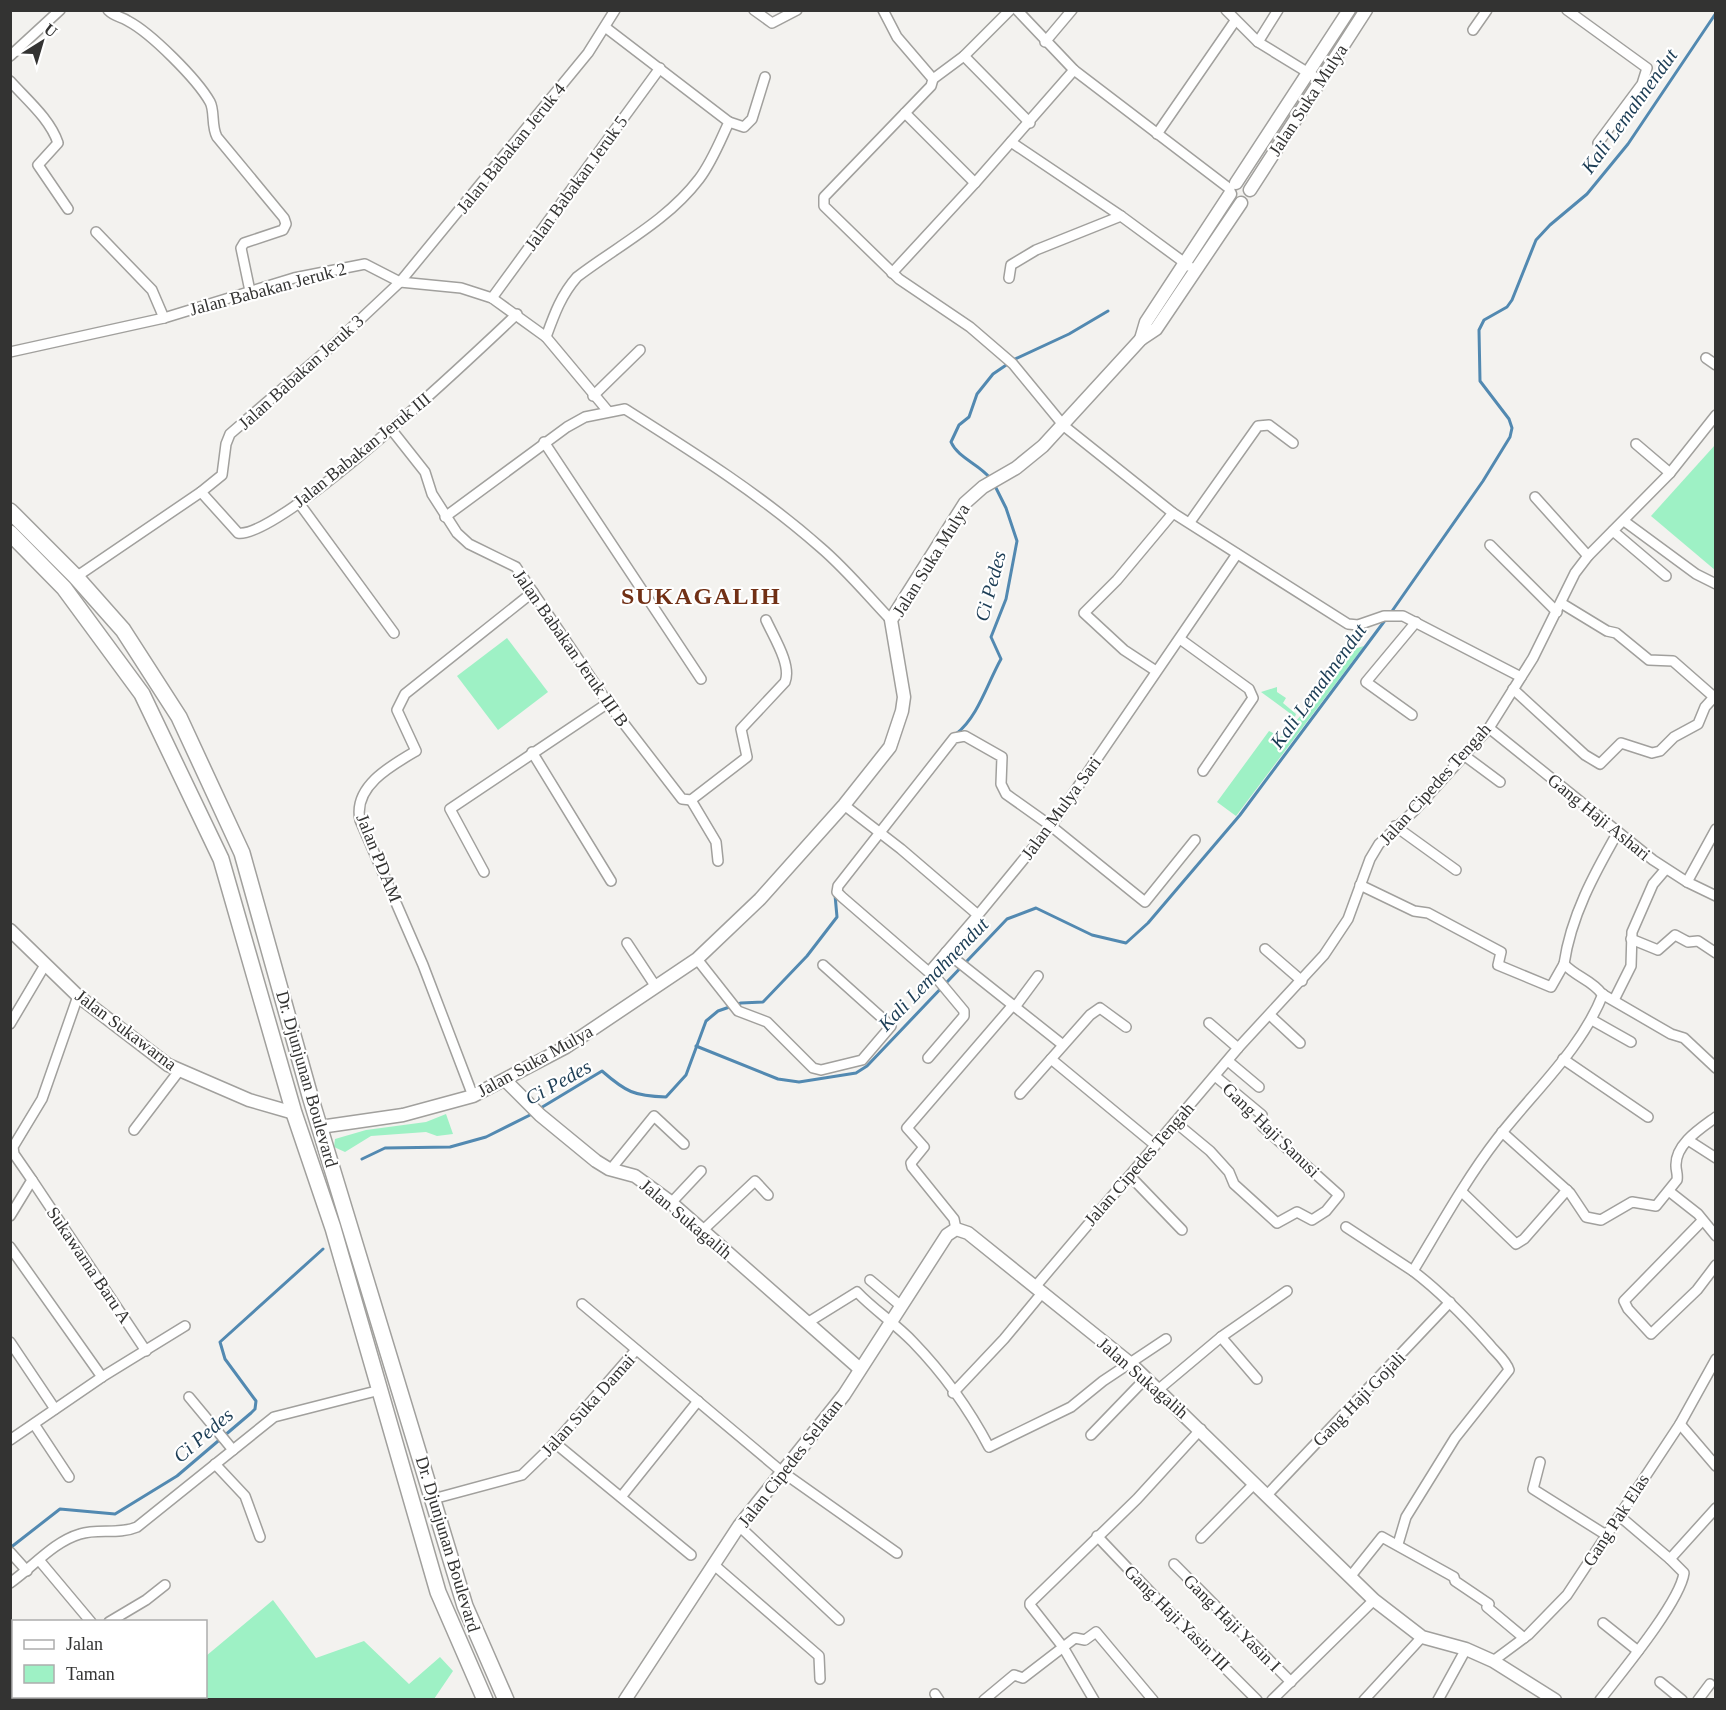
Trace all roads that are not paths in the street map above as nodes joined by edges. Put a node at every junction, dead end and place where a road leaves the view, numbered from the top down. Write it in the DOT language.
graph roads {
  1 [pos="60,10"];
  2 [pos="108,10"];
  3 [pos="615,10"];
  4 [pos="754,10"];
  5 [pos="797,10"];
  6 [pos="883,10"];
  7 [pos="1010,10"];
  8 [pos="1017,10"];
  9 [pos="1072,10"];
  10 [pos="1226,10"];
  11 [pos="1278,10"];
  12 [pos="1349,10"];
  13 [pos="1366,10"];
  14 [pos="1487,10"];
  15 [pos="1567,10"];
  16 [pos="1235,21"];
  17 [pos="605,27"];
  18 [pos="1473,30"];
  19 [pos="1045,42"];
  20 [pos="1258,42"];
  21 [pos="10,56"];
  22 [pos="964,56"];
  23 [pos="660,69"];
  24 [pos="1074,70"];
  25 [pos="1308,72"];
  26 [pos="765,77"];
  27 [pos="933,79"];
  28 [pos="1320,80"];
  29 [pos="10,81"];
  30 [pos="904,113"];
  31 [pos="729,122"];
  32 [pos="1030,123"];
  33 [pos="1157,134"];
  34 [pos="1011,142"];
  35 [pos="1598,143"];
  36 [pos="975,183"];
  37 [pos="1232,189"];
  38 [pos="1250,190"];
  39 [pos="1240,203"];
  40 [pos="68,209"];
  41 [pos="1121,216"];
  42 [pos="96,232"];
  43 [pos="1184,263"];
  44 [pos="1196,271"];
  45 [pos="892,273"];
  46 [pos="1009,278"];
  47 [pos="400,282"];
  48 [pos="250,291"];
  49 [pos="492,298"];
  50 [pos="517,314"];
  51 [pos="164,318"];
  52 [pos="546,337"];
  53 [pos="1141,339"];
  54 [pos="640,350"];
  55 [pos="10,352"];
  56 [pos="1706,358"];
  57 [pos="1716,365"];
  58 [pos="593,396"];
  59 [pos="607,410"];
  60 [pos="1716,415"];
  61 [pos="1064,426"];
  62 [pos="391,429"];
  63 [pos="544,442"];
  64 [pos="1293,443"];
  65 [pos="1636,444"];
  66 [pos="1670,473"];
  67 [pos="201,492"];
  68 [pos="1535,497"];
  69 [pos="300,503"];
  70 [pos="10,511"];
  71 [pos="1173,513"];
  72 [pos="445,517"];
  73 [pos="1624,521"];
  74 [pos="1190,522"];
  75 [pos="1613,531"];
  76 [pos="10,533"];
  77 [pos="1490,545"];
  78 [pos="1237,554"];
  79 [pos="1588,556"];
  80 [pos="1666,576"];
  81 [pos="76,577"];
  82 [pos="1716,584"];
  83 [pos="533,592"];
  84 [pos="1559,607"];
  85 [pos="766,620"];
  86 [pos="891,620"];
  87 [pos="1416,622"];
  88 [pos="394,633"];
  89 [pos="1180,639"];
  90 [pos="1156,671"];
  91 [pos="1521,677"];
  92 [pos="701,679"];
  93 [pos="1513,689"];
  94 [pos="608,703"];
  95 [pos="1412,715"];
  96 [pos="1488,728"];
  97 [pos="532,752"];
  98 [pos="1464,756"];
  99 [pos="1203,771"];
  100 [pos="1500,782"];
  101 [pos="691,800"];
  102 [pos="844,805"];
  103 [pos="1051,826"];
  104 [pos="1395,826"];
  105 [pos="1716,829"];
  106 [pos="1618,832"];
  107 [pos="882,833"];
  108 [pos="1195,840"];
  109 [pos="718,861"];
  110 [pos="1456,870"];
  111 [pos="1665,870"];
  112 [pos="484,872"];
  113 [pos="611,881"];
  114 [pos="1687,882"];
  115 [pos="1360,885"];
  116 [pos="1716,896"];
  117 [pos="978,915"];
  118 [pos="10,930"];
  119 [pos="1631,939"];
  120 [pos="627,943"];
  121 [pos="1265,949"];
  122 [pos="946,952"];
  123 [pos="1716,953"];
  124 [pos="697,959"];
  125 [pos="1564,964"];
  126 [pos="45,965"];
  127 [pos="823,965"];
  128 [pos="930,972"];
  129 [pos="1038,976"];
  130 [pos="1302,981"];
  131 [pos="656,987"];
  132 [pos="1603,994"];
  133 [pos="78,996"];
  134 [pos="1614,1000"];
  135 [pos="1014,1006"];
  136 [pos="1270,1015"];
  137 [pos="1592,1020"];
  138 [pos="1209,1023"];
  139 [pos="10,1024"];
  140 [pos="1126,1027"];
  141 [pos="1300,1042"];
  142 [pos="1631,1042"];
  143 [pos="1063,1045"];
  144 [pos="1238,1048"];
  145 [pos="928,1058"];
  146 [pos="1051,1059"];
  147 [pos="1563,1059"];
  148 [pos="1228,1061"];
  149 [pos="1716,1068"];
  150 [pos="179,1071"];
  151 [pos="1215,1076"];
  152 [pos="506,1081"];
  153 [pos="1259,1087"];
  154 [pos="1020,1094"];
  155 [pos="473,1096"];
  156 [pos="294,1113"];
  157 [pos="1648,1117"];
  158 [pos="1716,1117"];
  159 [pos="1175,1122"];
  160 [pos="320,1126"];
  161 [pos="134,1130"];
  162 [pos="1502,1132"];
  163 [pos="1688,1140"];
  164 [pos="684,1144"];
  165 [pos="1155,1145"];
  166 [pos="1716,1158"];
  167 [pos="611,1169"];
  168 [pos="701,1171"];
  169 [pos="1130,1176"];
  170 [pos="32,1180"];
  171 [pos="1567,1190"];
  172 [pos="1462,1192"];
  173 [pos="1670,1192"];
  174 [pos="768,1195"];
  175 [pos="671,1203"];
  176 [pos="10,1216"];
  177 [pos="1702,1221"];
  178 [pos="1346,1227"];
  179 [pos="956,1229"];
  180 [pos="1182,1230"];
  181 [pos="702,1231"];
  182 [pos="1716,1236"];
  183 [pos="10,1247"];
  184 [pos="1716,1265"];
  185 [pos="1413,1271"];
  186 [pos="870,1280"];
  187 [pos="1038,1290"];
  188 [pos="1287,1291"];
  189 [pos="1450,1302"];
  190 [pos="582,1304"];
  191 [pos="901,1306"];
  192 [pos="891,1322"];
  193 [pos="807,1323"];
  194 [pos="185,1326"];
  195 [pos="1221,1337"];
  196 [pos="1166,1339"];
  197 [pos="10,1342"];
  198 [pos="636,1350"];
  199 [pos="146,1351"];
  200 [pos="1716,1359"];
  201 [pos="1131,1364"];
  202 [pos="860,1369"];
  203 [pos="102,1377"];
  204 [pos="1146,1378"];
  205 [pos="1257,1379"];
  206 [pos="1159,1389"];
  207 [pos="380,1390"];
  208 [pos="953,1393"];
  209 [pos="189,1397"];
  210 [pos="698,1401"];
  211 [pos="55,1409"];
  212 [pos="34,1424"];
  213 [pos="1680,1424"];
  214 [pos="1201,1429"];
  215 [pos="1091,1435"];
  216 [pos="10,1440"];
  217 [pos="555,1443"];
  218 [pos="233,1450"];
  219 [pos="1540,1462"];
  220 [pos="215,1464"];
  221 [pos="1716,1466"];
  222 [pos="781,1471"];
  223 [pos="69,1477"];
  224 [pos="1254,1484"];
  225 [pos="1267,1495"];
  226 [pos="621,1497"];
  227 [pos="433,1499"];
  228 [pos="1716,1508"];
  229 [pos="1623,1519"];
  230 [pos="739,1526"];
  231 [pos="1606,1535"];
  232 [pos="1097,1536"];
  233 [pos="260,1537"];
  234 [pos="1201,1538"];
  235 [pos="1398,1544"];
  236 [pos="10,1552"];
  237 [pos="897,1553"];
  238 [pos="691,1555"];
  239 [pos="1670,1559"];
  240 [pos="39,1560"];
  241 [pos="713,1564"];
  242 [pos="1174,1564"];
  243 [pos="24,1573"];
  244 [pos="1350,1577"];
  245 [pos="10,1583"];
  246 [pos="165,1585"];
  247 [pos="1374,1600"];
  248 [pos="89,1620"];
  249 [pos="112,1620"];
  250 [pos="839,1620"];
  251 [pos="1604,1623"];
  252 [pos="1422,1637"];
  253 [pos="1524,1638"];
  254 [pos="1063,1647"];
  255 [pos="1466,1649"];
  256 [pos="1638,1651"];
  257 [pos="1493,1661"];
  258 [pos="820,1679"];
  259 [pos="1291,1682"];
  260 [pos="1660,1682"];
  261 [pos="1710,1684"];
  262 [pos="1272,1699"];
  263 [pos="1554,1699"];
  264 [pos="485,1700"];
  265 [pos="506,1700"];
  266 [pos="625,1700"];
  267 [pos="984,1700"];
  268 [pos="1094,1700"];
  269 [pos="1153,1700"];
  270 [pos="1257,1700"];
  271 [pos="1364,1700"];
  272 [pos="1438,1700"];
  273 [pos="1600,1700"];
  274 [pos="1682,1700"];
  275 [pos="1698,1700"];
  1 -- 21 [label="street"];
  2 -- 48 [label="street"];
  3 -- 17 [label="street, Jalan Babakan Jeruk 4"];
  4 -- 5 [label="street"];
  6 -- 27 [label="street"];
  7 -- 22 [label="street"];
  8 -- 19 [label="street"];
  9 -- 19 [label="street"];
  10 -- 16 [label="street"];
  11 -- 20 [label="street"];
  12 -- 25 [label="street, Jalan Suka Mulya"];
  13 -- 28 [label="street, Jalan Suka Mulya"];
  14 -- 18 [label="street"];
  15 -- 35 [label="street"];
  16 -- 20 [label="street"];
  16 -- 33 [label="street"];
  17 -- 23 [label="street"];
  17 -- 47 [label="street, Jalan Babakan Jeruk 4"];
  19 -- 24 [label="street"];
  20 -- 25 [label="street"];
  22 -- 27 [label="street"];
  22 -- 32 [label="street"];
  23 -- 31 [label="street"];
  23 -- 49 [label="street, Jalan Babakan Jeruk 5"];
  24 -- 32 [label="street"];
  24 -- 33 [label="street"];
  25 -- 28 [label="street"];
  25 -- 37 [label="street, Jalan Suka Mulya"];
  26 -- 31 [label="street"];
  27 -- 30 [label="street"];
  28 -- 38 [label="street, Jalan Suka Mulya"];
  29 -- 40 [label="street"];
  30 -- 36 [label="street"];
  30 -- 45 [label="street"];
  31 -- 52 [label="street"];
  32 -- 34 [label="street"];
  33 -- 37 [label="street"];
  34 -- 36 [label="street"];
  34 -- 41 [label="street"];
  36 -- 45 [label="street"];
  37 -- 38 [label="street"];
  37 -- 39 [label="street"];
  37 -- 43 [label="street, Jalan Suka Mulya"];
  38 -- 39 [label="street"];
  39 -- 44 [label="street, Jalan Suka Mulya"];
  41 -- 43 [label="street"];
  41 -- 46 [label="street"];
  42 -- 51 [label="street"];
  43 -- 44 [label="street"];
  43 -- 53 [label="street, Jalan Suka Mulya"];
  44 -- 53 [label="street, Jalan Suka Mulya"];
  45 -- 61 [label="street"];
  47 -- 48 [label="street, Jalan Babakan Jeruk 2"];
  47 -- 49 [label="street, Jalan Babakan Jeruk 2"];
  47 -- 67 [label="street, Jalan Babakan Jeruk 3"];
  48 -- 51 [label="street, Jalan Babakan Jeruk 2"];
  49 -- 50 [label="street, Jalan Babakan Jeruk 2"];
  50 -- 52 [label="street, Jalan Babakan Jeruk 2"];
  50 -- 62 [label="street, Jalan Babakan Jeruk III"];
  51 -- 55 [label="street, Jalan Babakan Jeruk 2"];
  52 -- 58 [label="street, Jalan Babakan Jeruk 2"];
  53 -- 61 [label="street, Jalan Suka Mulya"];
  54 -- 58 [label="street"];
  56 -- 57 [label="street"];
  58 -- 59 [label="street, Jalan Babakan Jeruk 2"];
  59 -- 63 [label="street"];
  59 -- 86 [label="street"];
  60 -- 66 [label="street, Jalan Cipedes Tengah"];
  61 -- 71 [label="street"];
  61 -- 86 [label="street, Jalan Suka Mulya"];
  62 -- 69 [label="street, Jalan Babakan Jeruk III"];
  62 -- 72 [label="street, Jalan Babakan Jeruk III B"];
  63 -- 72 [label="street"];
  63 -- 92 [label="street"];
  64 -- 74 [label="street"];
  65 -- 66 [label="street"];
  66 -- 73 [label="street, Jalan Cipedes Tengah"];
  67 -- 69 [label="street, Jalan Babakan Jeruk III"];
  67 -- 81 [label="street, Jalan Babakan Jeruk 3"];
  68 -- 79 [label="street"];
  69 -- 88 [label="street"];
  70 -- 81 [label="highway, Dr. Djunjunan Boulevard"];
  71 -- 74 [label="street"];
  71 -- 90 [label="street"];
  72 -- 83 [label="street, Jalan Babakan Jeruk III B"];
  73 -- 75 [label="street, Jalan Cipedes Tengah"];
  73 -- 82 [label="street"];
  74 -- 78 [label="street"];
  75 -- 79 [label="street, Jalan Cipedes Tengah"];
  75 -- 80 [label="street"];
  76 -- 156 [label="highway, Dr. Djunjunan Boulevard"];
  77 -- 84 [label="street"];
  78 -- 87 [label="street"];
  78 -- 89 [label="street, Jalan Mulya Sari"];
  79 -- 84 [label="street, Jalan Cipedes Tengah"];
  81 -- 160 [label="highway, Dr. Djunjunan Boulevard"];
  83 -- 94 [label="street, Jalan Babakan Jeruk III B"];
  83 -- 155 [label="street, Jalan PDAM"];
  84 -- 91 [label="street, Jalan Cipedes Tengah"];
  84 -- 93 [label="street"];
  85 -- 101 [label="street"];
  86 -- 102 [label="street, Jalan Suka Mulya"];
  87 -- 91 [label="street"];
  87 -- 95 [label="street"];
  89 -- 90 [label="street, Jalan Mulya Sari"];
  89 -- 99 [label="street"];
  90 -- 103 [label="street, Jalan Mulya Sari"];
  91 -- 93 [label="street, Jalan Cipedes Tengah"];
  93 -- 96 [label="street, Jalan Cipedes Tengah"];
  94 -- 97 [label="street"];
  94 -- 101 [label="street, Jalan Babakan Jeruk III B"];
  96 -- 98 [label="street, Jalan Cipedes Tengah"];
  96 -- 106 [label="street, Gang Haji Ashari"];
  97 -- 112 [label="street"];
  97 -- 113 [label="street"];
  98 -- 100 [label="street"];
  98 -- 104 [label="street, Jalan Cipedes Tengah"];
  101 -- 109 [label="street"];
  102 -- 107 [label="street"];
  102 -- 124 [label="street, Jalan Suka Mulya"];
  103 -- 107 [label="street"];
  103 -- 108 [label="street"];
  103 -- 117 [label="street, Jalan Mulya Sari"];
  104 -- 110 [label="street"];
  104 -- 115 [label="street, Jalan Cipedes Tengah"];
  105 -- 114 [label="street"];
  106 -- 111 [label="street, Gang Haji Ashari"];
  106 -- 125 [label="street"];
  107 -- 117 [label="street"];
  107 -- 128 [label="street"];
  111 -- 114 [label="street, Gang Haji Ashari"];
  111 -- 119 [label="street"];
  114 -- 116 [label="street, Gang Haji Ashari"];
  115 -- 125 [label="street"];
  115 -- 130 [label="street, Jalan Cipedes Tengah"];
  117 -- 122 [label="street, Jalan Mulya Sari"];
  118 -- 126 [label="street, Jalan Sukawarna"];
  119 -- 123 [label="street"];
  119 -- 134 [label="street"];
  120 -- 131 [label="street"];
  121 -- 130 [label="street"];
  122 -- 128 [label="street, Jalan Mulya Sari"];
  122 -- 135 [label="street"];
  124 -- 127 [label="street"];
  124 -- 131 [label="street, Jalan Suka Mulya"];
  125 -- 132 [label="street"];
  126 -- 133 [label="street, Jalan Sukawarna"];
  126 -- 139 [label="street"];
  128 -- 145 [label="street"];
  129 -- 135 [label="street"];
  130 -- 136 [label="street, Jalan Cipedes Tengah"];
  131 -- 152 [label="street, Jalan Suka Mulya"];
  132 -- 134 [label="street"];
  132 -- 137 [label="street"];
  133 -- 150 [label="street, Jalan Sukawarna"];
  133 -- 170 [label="street, Sukawarna Baru A"];
  134 -- 149 [label="street"];
  135 -- 143 [label="street"];
  135 -- 179 [label="street"];
  136 -- 141 [label="street"];
  136 -- 144 [label="street, Jalan Cipedes Tengah"];
  137 -- 142 [label="street"];
  137 -- 147 [label="street"];
  138 -- 144 [label="street"];
  140 -- 143 [label="street"];
  143 -- 146 [label="street"];
  144 -- 148 [label="street, Jalan Cipedes Tengah"];
  146 -- 154 [label="street"];
  146 -- 165 [label="street"];
  147 -- 157 [label="street"];
  147 -- 162 [label="street"];
  148 -- 151 [label="street, Jalan Cipedes Tengah"];
  148 -- 153 [label="street"];
  150 -- 156 [label="street, Jalan Sukawarna"];
  150 -- 161 [label="street"];
  151 -- 159 [label="street, Jalan Cipedes Tengah"];
  151 -- 159 [label="street, Gang Haji Sanusi"];
  152 -- 155 [label="street, Jalan Suka Mulya"];
  152 -- 167 [label="street, Jalan Sukagalih"];
  155 -- 160 [label="street, Jalan Suka Mulya"];
  156 -- 207 [label="highway, Dr. Djunjunan Boulevard"];
  158 -- 163 [label="street"];
  159 -- 165 [label="street, Jalan Cipedes Tengah"];
  160 -- 227 [label="highway, Dr. Djunjunan Boulevard"];
  162 -- 171 [label="street"];
  162 -- 172 [label="street"];
  163 -- 166 [label="street"];
  163 -- 173 [label="street"];
  164 -- 167 [label="street"];
  165 -- 169 [label="street, Jalan Cipedes Tengah"];
  167 -- 175 [label="street, Jalan Sukagalih"];
  168 -- 175 [label="street"];
  169 -- 180 [label="street"];
  169 -- 187 [label="street, Jalan Cipedes Tengah"];
  170 -- 176 [label="street"];
  170 -- 199 [label="street, Sukawarna Baru A"];
  171 -- 172 [label="street"];
  171 -- 173 [label="street"];
  172 -- 185 [label="street"];
  173 -- 177 [label="street"];
  174 -- 181 [label="street"];
  175 -- 181 [label="street, Jalan Sukagalih"];
  177 -- 182 [label="street"];
  177 -- 184 [label="street"];
  178 -- 185 [label="street"];
  179 -- 187 [label="street, Jalan Sukagalih"];
  179 -- 191 [label="street, Jalan Cipedes Selatan"];
  181 -- 193 [label="street, Jalan Sukagalih"];
  183 -- 203 [label="street"];
  185 -- 189 [label="street"];
  186 -- 191 [label="street"];
  187 -- 201 [label="street, Jalan Sukagalih"];
  187 -- 208 [label="street, Jalan Cipedes Tengah"];
  188 -- 195 [label="street"];
  189 -- 225 [label="street, Gang Haji Gojali"];
  189 -- 235 [label="street"];
  190 -- 198 [label="street"];
  191 -- 192 [label="street, Jalan Cipedes Selatan"];
  192 -- 193 [label="street"];
  192 -- 202 [label="street, Jalan Cipedes Selatan"];
  192 -- 208 [label="street"];
  193 -- 202 [label="street, Jalan Sukagalih"];
  194 -- 199 [label="street"];
  195 -- 205 [label="street"];
  195 -- 206 [label="street"];
  196 -- 201 [label="street"];
  197 -- 211 [label="street"];
  198 -- 210 [label="street, Jalan Suka Damai"];
  198 -- 217 [label="street, Jalan Suka Damai"];
  199 -- 203 [label="street"];
  200 -- 213 [label="street, Gang Pak Elas"];
  201 -- 204 [label="street, Jalan Sukagalih"];
  201 -- 208 [label="street"];
  202 -- 222 [label="street, Jalan Cipedes Selatan"];
  203 -- 211 [label="street"];
  204 -- 206 [label="street, Jalan Sukagalih"];
  204 -- 215 [label="street"];
  206 -- 214 [label="street, Jalan Sukagalih"];
  207 -- 218 [label="street"];
  207 -- 264 [label="highway, Dr. Djunjunan Boulevard"];
  209 -- 218 [label="street"];
  210 -- 222 [label="street, Jalan Suka Damai"];
  210 -- 226 [label="street"];
  211 -- 212 [label="street"];
  212 -- 216 [label="street"];
  212 -- 223 [label="street"];
  213 -- 221 [label="street"];
  213 -- 231 [label="street, Gang Pak Elas"];
  214 -- 224 [label="street, Jalan Sukagalih"];
  214 -- 232 [label="street"];
  217 -- 226 [label="street"];
  217 -- 227 [label="street, Jalan Suka Damai"];
  218 -- 220 [label="street"];
  219 -- 231 [label="street"];
  220 -- 233 [label="street"];
  220 -- 240 [label="street"];
  222 -- 230 [label="street, Jalan Cipedes Selatan"];
  222 -- 237 [label="street, Jalan Suka Damai"];
  224 -- 225 [label="street, Jalan Sukagalih"];
  224 -- 234 [label="street"];
  225 -- 244 [label="street, Jalan Sukagalih"];
  226 -- 238 [label="street"];
  227 -- 265 [label="highway, Dr. Djunjunan Boulevard"];
  228 -- 239 [label="street"];
  229 -- 239 [label="street"];
  230 -- 241 [label="street, Jalan Cipedes Selatan"];
  230 -- 250 [label="street"];
  231 -- 253 [label="street, Gang Pak Elas"];
  232 -- 254 [label="street"];
  232 -- 270 [label="street, Gang Haji Yasin III"];
  235 -- 244 [label="street"];
  235 -- 253 [label="street"];
  236 -- 243 [label="street"];
  239 -- 256 [label="street"];
  240 -- 243 [label="street"];
  240 -- 248 [label="street"];
  241 -- 258 [label="street"];
  241 -- 266 [label="street, Jalan Cipedes Selatan"];
  242 -- 259 [label="street, Gang Haji Yasin I"];
  243 -- 245 [label="street"];
  244 -- 247 [label="street, Jalan Sukagalih"];
  246 -- 249 [label="street"];
  247 -- 252 [label="street, Jalan Sukagalih"];
  247 -- 259 [label="street"];
  251 -- 256 [label="street"];
  252 -- 255 [label="street, Jalan Sukagalih"];
  252 -- 271 [label="street"];
  253 -- 257 [label="street, Gang Pak Elas"];
  254 -- 267 [label="street"];
  254 -- 268 [label="street"];
  254 -- 269 [label="street"];
  255 -- 257 [label="street, Jalan Sukagalih"];
  255 -- 272 [label="street"];
  256 -- 273 [label="street"];
  257 -- 263 [label="street, Jalan Sukagalih"];
  259 -- 262 [label="street"];
  260 -- 274 [label="street"];
  261 -- 275 [label="street"];
}
